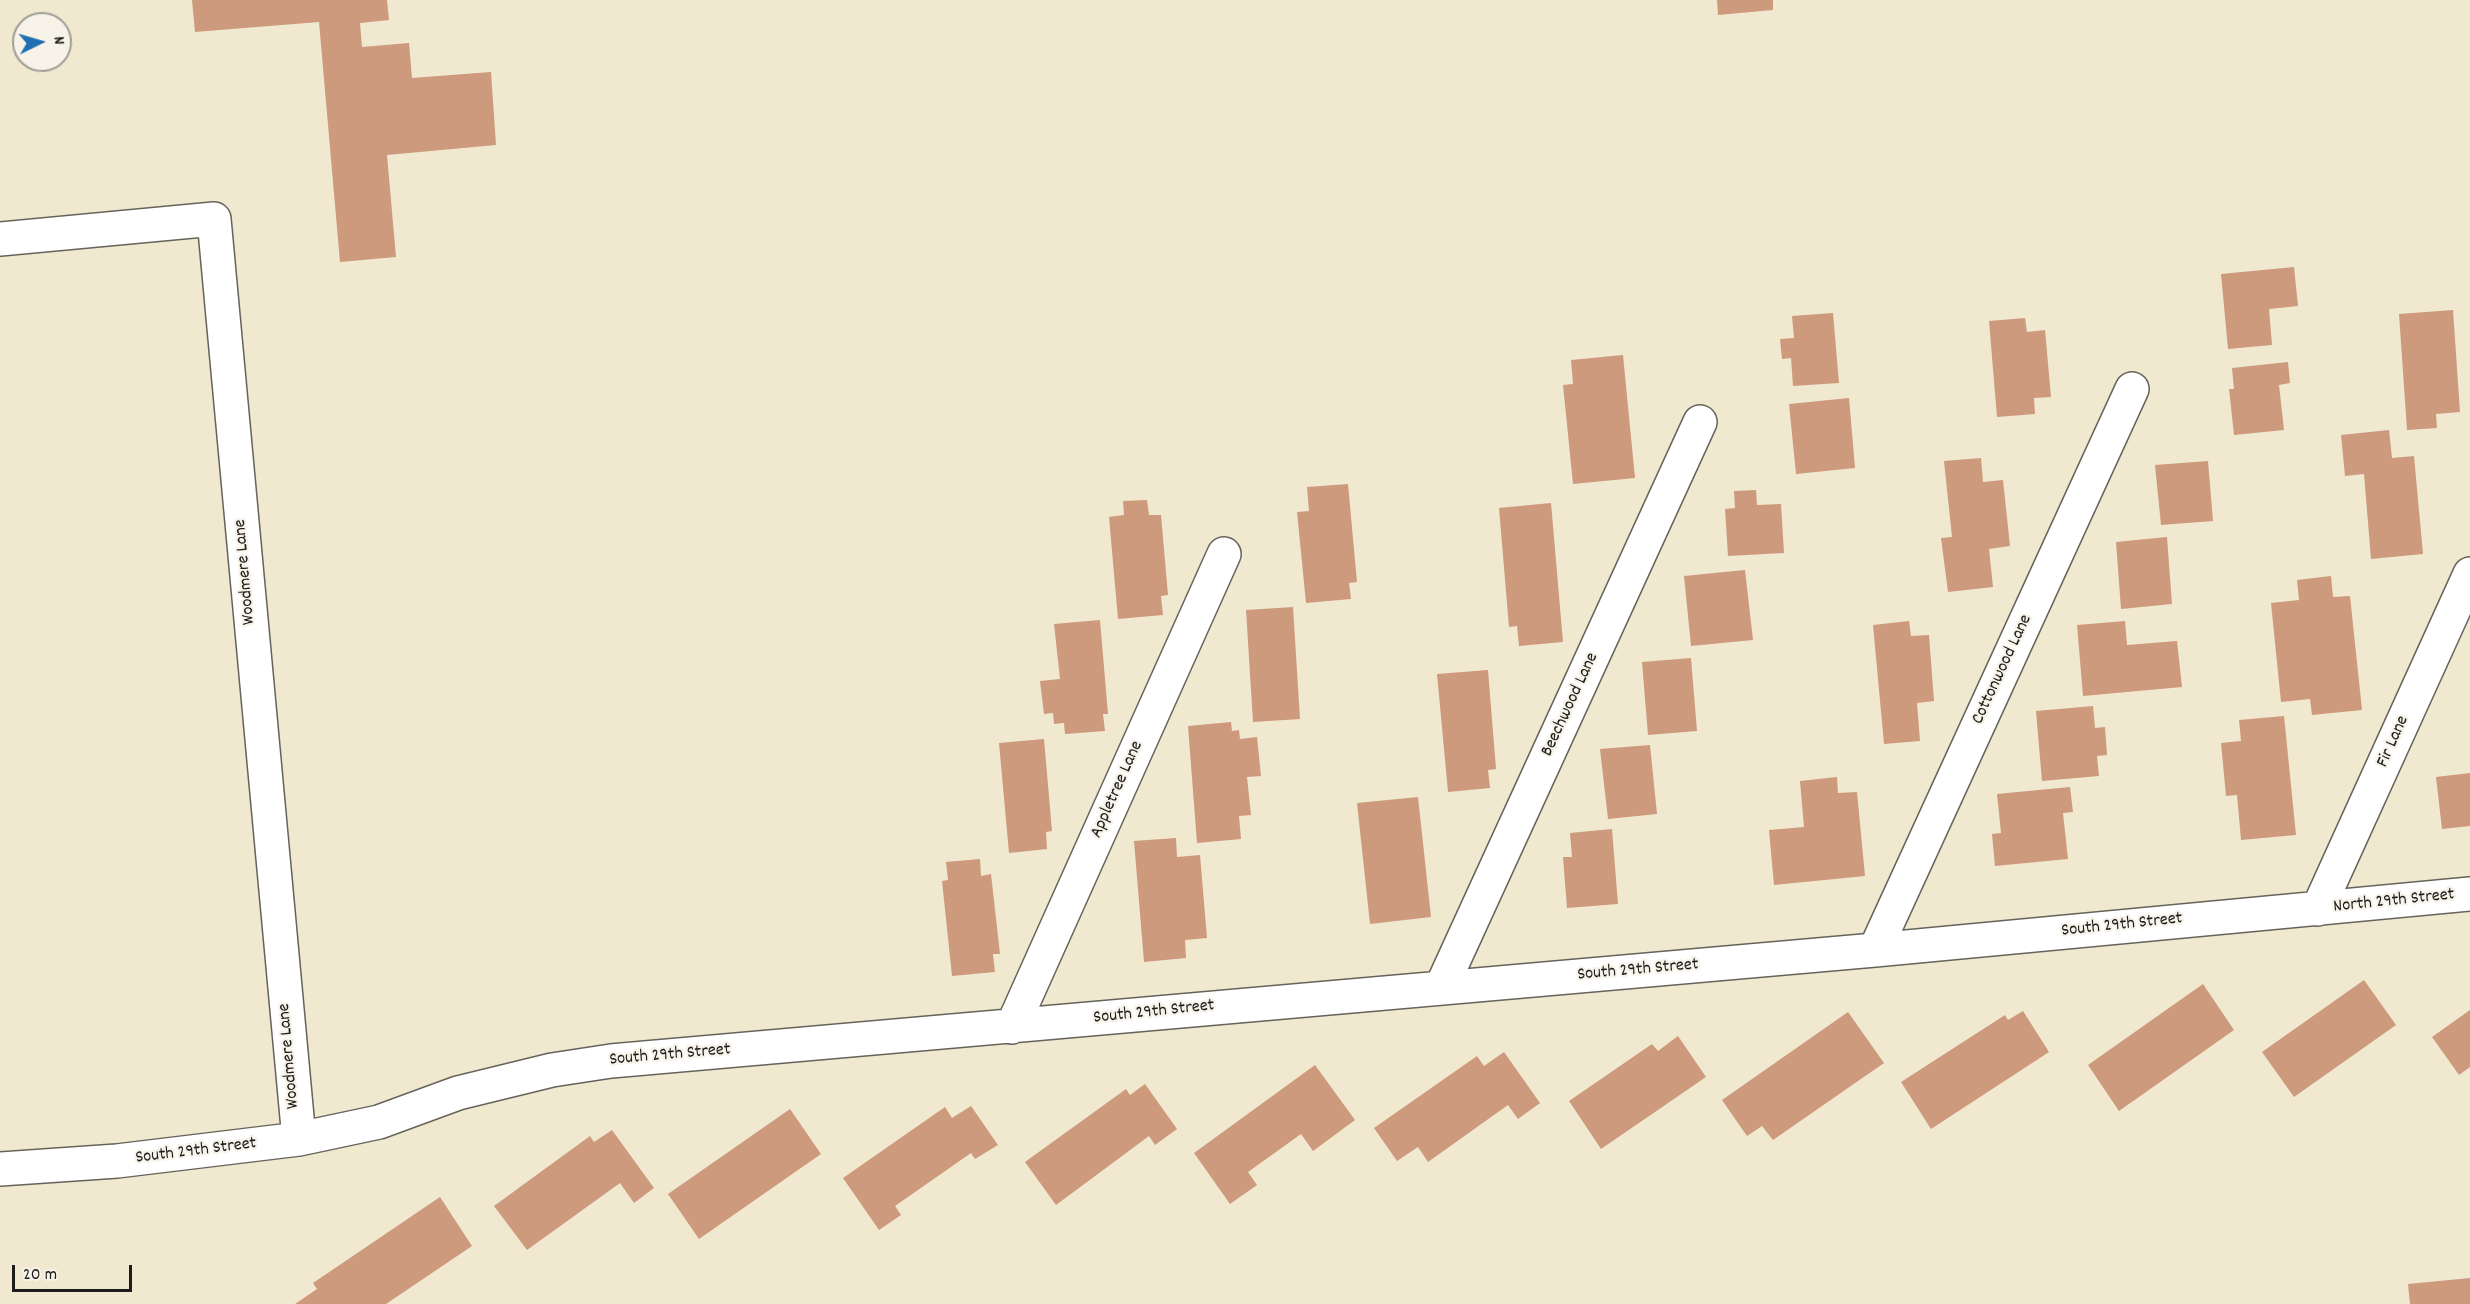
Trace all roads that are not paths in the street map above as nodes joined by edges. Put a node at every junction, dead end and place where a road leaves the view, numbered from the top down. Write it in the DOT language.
graph roads {
  1 [pos="0,239"];
  2 [pos="2132,389"];
  3 [pos="1700,422"];
  4 [pos="1224,554"];
  5 [pos="2470,574"];
  6 [pos="2470,894"];
  7 [pos="2318,909"];
  8 [pos="1875,950"];
  9 [pos="1441,988"];
  10 [pos="1012,1027"];
  11 [pos="299,1139"];
  12 [pos="0,1169"];
  1 -- 11 [label="street, Woodmere Lane"];
  2 -- 8 [label="street, Cottonwood Lane"];
  3 -- 9 [label="street, Beechwood Lane"];
  4 -- 10 [label="street, Appletree Lane"];
  5 -- 7 [label="street, Fir Lane"];
  6 -- 7 [label="street, North 29th Street"];
  7 -- 8 [label="street, South 29th Street"];
  8 -- 9 [label="street, South 29th Street"];
  9 -- 10 [label="street, South 29th Street"];
  10 -- 11 [label="street, South 29th Street"];
  11 -- 12 [label="street, South 29th Street"];
}
